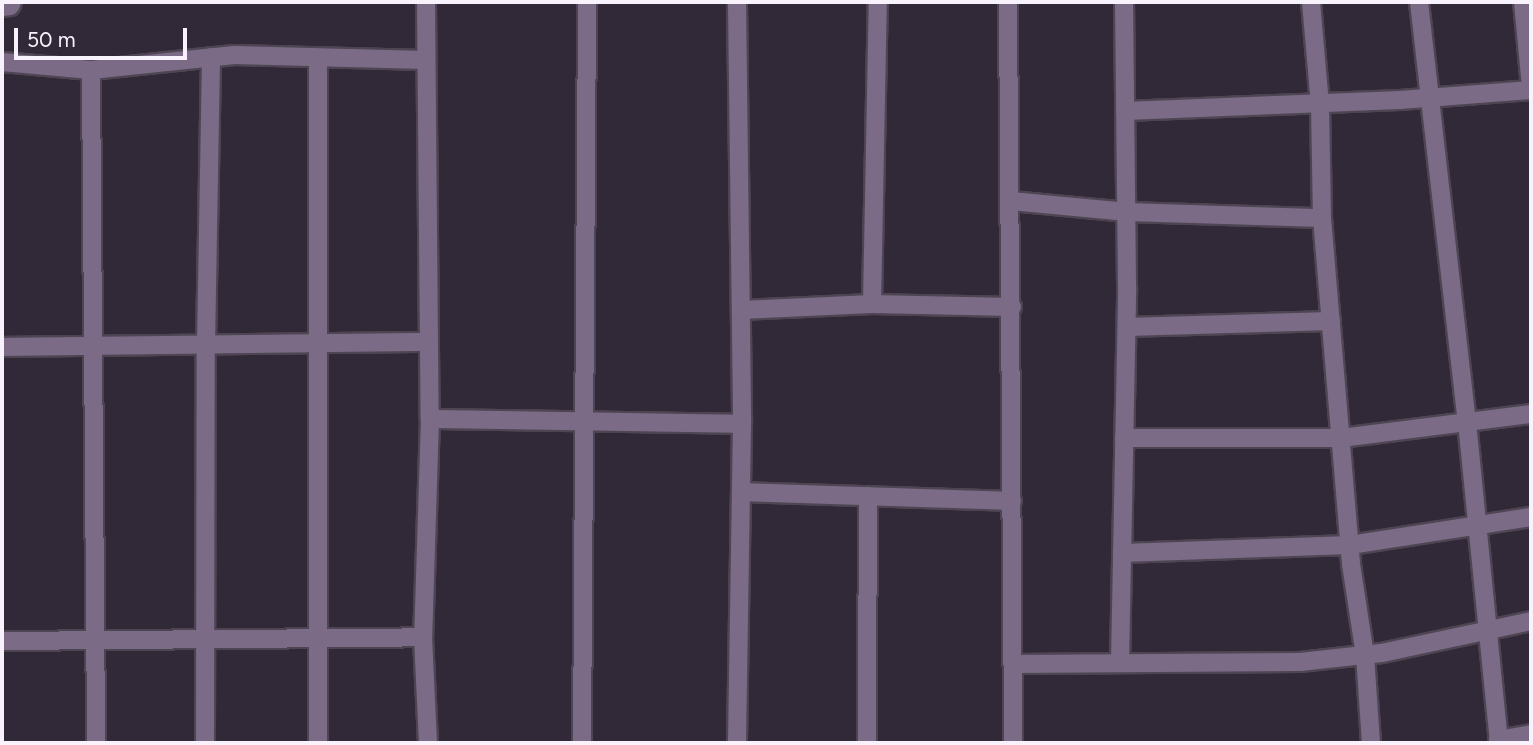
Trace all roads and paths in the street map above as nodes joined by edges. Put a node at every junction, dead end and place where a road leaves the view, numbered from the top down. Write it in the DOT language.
graph roads {
  1 [pos="12,2"];
  2 [pos="426,2"];
  3 [pos="587,2"];
  4 [pos="737,2"];
  5 [pos="878,2"];
  6 [pos="1008,2"];
  7 [pos="1124,2"];
  8 [pos="1311,2"];
  9 [pos="1419,2"];
  10 [pos="1523,2"];
  11 [pos="2,7"];
  12 [pos="211,57"];
  13 [pos="318,58"];
  14 [pos="425,60"];
  15 [pos="2,62"];
  16 [pos="91,70"];
  17 [pos="1531,88"];
  18 [pos="1430,98"];
  19 [pos="1320,104"];
  20 [pos="1125,111"];
  21 [pos="1011,201"];
  22 [pos="1127,212"];
  23 [pos="1322,218"];
  24 [pos="872,304"];
  25 [pos="1012,307"];
  26 [pos="741,310"];
  27 [pos="1331,321"];
  28 [pos="1127,327"];
  29 [pos="428,342"];
  30 [pos="317,344"];
  31 [pos="206,345"];
  32 [pos="92,346"];
  33 [pos="2,347"];
  34 [pos="1531,414"];
  35 [pos="430,419"];
  36 [pos="584,421"];
  37 [pos="1467,422"];
  38 [pos="742,424"];
  39 [pos="1124,438"];
  40 [pos="1341,438"];
  41 [pos="741,492"];
  42 [pos="868,496"];
  43 [pos="1012,501"];
  44 [pos="1531,517"];
  45 [pos="1477,525"];
  46 [pos="1350,545"];
  47 [pos="1122,553"];
  48 [pos="1531,621"];
  49 [pos="1488,629"];
  50 [pos="423,637"];
  51 [pos="317,638"];
  52 [pos="205,639"];
  53 [pos="94,640"];
  54 [pos="2,641"];
  55 [pos="1365,655"];
  56 [pos="1120,663"];
  57 [pos="1013,664"];
  58 [pos="1531,734"];
  59 [pos="1499,742"];
  60 [pos="96,743"];
  61 [pos="205,743"];
  62 [pos="318,743"];
  63 [pos="428,743"];
  64 [pos="582,743"];
  65 [pos="737,743"];
  66 [pos="867,743"];
  67 [pos="1013,743"];
  68 [pos="1371,743"];
  1 -- 11 [label="street"];
  2 -- 14 [label="street"];
  3 -- 36 [label="street"];
  4 -- 26 [label="street"];
  5 -- 24 [label="street"];
  6 -- 21 [label="street"];
  7 -- 20 [label="street"];
  8 -- 19 [label="street"];
  9 -- 18 [label="street"];
  10 -- 17 [label="street"];
  12 -- 13 [label="street"];
  12 -- 16 [label="street"];
  12 -- 31 [label="street"];
  13 -- 14 [label="street"];
  13 -- 30 [label="street"];
  14 -- 29 [label="street"];
  15 -- 16 [label="street"];
  16 -- 32 [label="street"];
  17 -- 18 [label="street"];
  18 -- 19 [label="street"];
  18 -- 37 [label="street"];
  19 -- 20 [label="street"];
  19 -- 23 [label="street"];
  20 -- 22 [label="street"];
  21 -- 22 [label="street"];
  21 -- 25 [label="street"];
  22 -- 23 [label="street"];
  22 -- 28 [label="street"];
  23 -- 27 [label="street"];
  24 -- 25 [label="street"];
  24 -- 26 [label="street"];
  25 -- 43 [label="street"];
  26 -- 38 [label="street"];
  27 -- 28 [label="street"];
  27 -- 40 [label="street"];
  28 -- 39 [label="street"];
  29 -- 30 [label="street"];
  29 -- 35 [label="street"];
  30 -- 31 [label="street"];
  30 -- 51 [label="street"];
  31 -- 32 [label="street"];
  31 -- 52 [label="street"];
  32 -- 33 [label="street"];
  32 -- 53 [label="street"];
  34 -- 37 [label="street"];
  35 -- 36 [label="street"];
  35 -- 50 [label="street"];
  36 -- 38 [label="street"];
  36 -- 64 [label="street"];
  37 -- 40 [label="street"];
  37 -- 45 [label="street"];
  38 -- 41 [label="street"];
  39 -- 40 [label="street"];
  39 -- 47 [label="street"];
  40 -- 46 [label="street"];
  41 -- 42 [label="street"];
  41 -- 65 [label="street"];
  42 -- 43 [label="street"];
  42 -- 66 [label="street"];
  43 -- 57 [label="street"];
  44 -- 45 [label="street"];
  45 -- 46 [label="street"];
  45 -- 49 [label="street"];
  46 -- 47 [label="street"];
  46 -- 55 [label="street"];
  47 -- 56 [label="street"];
  48 -- 49 [label="street"];
  49 -- 55 [label="street"];
  49 -- 59 [label="street"];
  50 -- 51 [label="street"];
  50 -- 63 [label="street"];
  51 -- 52 [label="street"];
  51 -- 62 [label="street"];
  52 -- 53 [label="street"];
  52 -- 61 [label="street"];
  53 -- 54 [label="street"];
  53 -- 60 [label="street"];
  55 -- 56 [label="street"];
  55 -- 68 [label="street"];
  56 -- 57 [label="street"];
  57 -- 67 [label="street"];
  58 -- 59 [label="street"];
}
